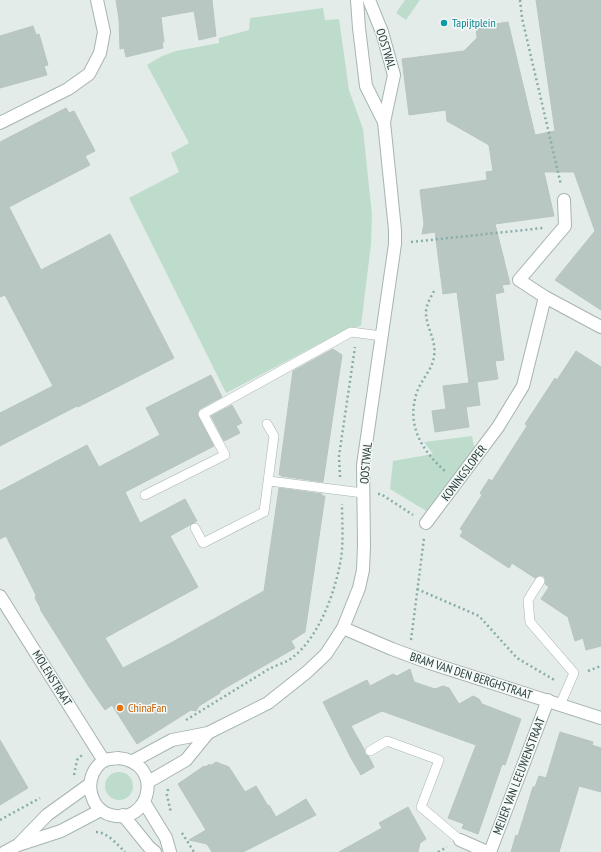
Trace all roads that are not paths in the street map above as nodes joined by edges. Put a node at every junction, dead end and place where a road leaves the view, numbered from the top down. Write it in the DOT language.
graph roads {
  1 [pos="97,0"];
  2 [pos="357,0"];
  3 [pos="369,0"];
  4 [pos="384,122"];
  5 [pos="0,123"];
  6 [pos="564,200"];
  7 [pos="545,297"];
  8 [pos="601,327"];
  9 [pos="382,336"];
  10 [pos="267,424"];
  11 [pos="269,481"];
  12 [pos="363,493"];
  13 [pos="145,495"];
  14 [pos="426,523"];
  15 [pos="195,528"];
  16 [pos="540,581"];
  17 [pos="0,596"];
  18 [pos="4,612"];
  19 [pos="343,628"];
  20 [pos="548,700"];
  21 [pos="560,705"];
  22 [pos="601,718"];
  23 [pos="208,733"];
  24 [pos="370,751"];
  25 [pos="104,760"];
  26 [pos="133,761"];
  27 [pos="148,782"];
  28 [pos="90,784"];
  29 [pos="144,802"];
  30 [pos="101,810"];
  31 [pos="123,816"];
  32 [pos="460,840"];
  33 [pos="18,845"];
  34 [pos="6,852"];
  35 [pos="155,852"];
  36 [pos="170,852"];
  37 [pos="489,852"];
  1 -- 5 [label="street"];
  2 -- 4 [label="street, OOSTWAL"];
  3 -- 4 [label="street, OOSTWAL"];
  4 -- 9 [label="street, OOSTWAL"];
  6 -- 7 [label="street"];
  7 -- 8 [label="street"];
  7 -- 14 [label="street, KONINGSLOPER"];
  9 -- 12 [label="street, OOSTWAL"];
  9 -- 13 [label="lane"];
  10 -- 11 [label="lane"];
  11 -- 12 [label="lane"];
  11 -- 15 [label="lane"];
  12 -- 19 [label="street, OOSTWAL"];
  16 -- 21 [label="lane"];
  17 -- 18 [label="street, MOLENSTRAAT"];
  18 -- 25 [label="street, MOLENSTRAAT"];
  19 -- 20 [label="street, BRAM VAN DEN BERGHSTRAAT"];
  19 -- 23 [label="street, OOSTWAL"];
  20 -- 21 [label="street, BRAM VAN DEN BERGHSTRAAT"];
  20 -- 37 [label="street, MEIJER VAN LEEUWENSTRAAT"];
  21 -- 22 [label="street, BRAM VAN DEN BERGHSTRAAT"];
  23 -- 26 [label="street, OOSTWAL"];
  23 -- 27 [label="street, OOSTWAL"];
  24 -- 32 [label="lane, MEIJER VAN LEEUWENSTRAAT"];
  25 -- 26 [label="street"];
  25 -- 28 [label="street"];
  26 -- 27 [label="street"];
  27 -- 29 [label="street"];
  28 -- 30 [label="street"];
  28 -- 33 [label="street"];
  29 -- 31 [label="street"];
  29 -- 36 [label="street"];
  30 -- 31 [label="street"];
  30 -- 33 [label="street"];
  31 -- 35 [label="street"];
  32 -- 37 [label="street, MEIJER VAN LEEUWENSTRAAT"];
  33 -- 34 [label="street"];
}
